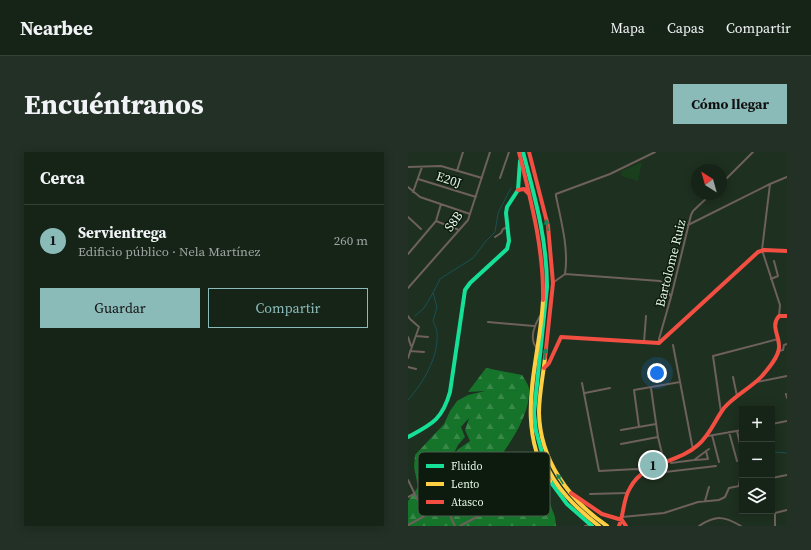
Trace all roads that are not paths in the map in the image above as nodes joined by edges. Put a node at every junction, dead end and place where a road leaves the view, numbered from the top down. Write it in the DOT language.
graph roads {
  1 [pos="463,152"];
  2 [pos="490,152"];
  3 [pos="509,152"];
  4 [pos="521,152"];
  5 [pos="529,152"];
  6 [pos="655,152"];
  7 [pos="753,152"];
  8 [pos="422,166"];
  9 [pos="408,167"];
  10 [pos="457,171"];
  11 [pos="787,177"];
  12 [pos="482,178"];
  13 [pos="500,178"];
  14 [pos="727,178"];
  15 [pos="418,179"];
  16 [pos="770,184"];
  17 [pos="408,187"];
  18 [pos="518,190"];
  19 [pos="413,192"];
  20 [pos="529,195"];
  21 [pos="476,197"];
  22 [pos="705,200"];
  23 [pos="441,204"];
  24 [pos="470,214"];
  25 [pos="408,217"];
  26 [pos="436,221"];
  27 [pos="688,225"];
  28 [pos="508,228"];
  29 [pos="420,229"];
  30 [pos="459,230"];
  31 [pos="495,237"];
  32 [pos="762,250"];
  33 [pos="787,251"];
  34 [pos="408,254"];
  35 [pos="774,261"];
  36 [pos="565,274"];
  37 [pos="772,279"];
  38 [pos="553,283"];
  39 [pos="408,288"];
  40 [pos="671,298"];
  41 [pos="541,315"];
  42 [pos="408,316"];
  43 [pos="646,316"];
  44 [pos="779,316"];
  45 [pos="787,316"];
  46 [pos="488,322"];
  47 [pos="534,326"];
  48 [pos="416,336"];
  49 [pos="408,337"];
  50 [pos="428,337"];
  51 [pos="779,338"];
  52 [pos="644,342"];
  53 [pos="659,343"];
  54 [pos="787,344"];
  55 [pos="673,345"];
  56 [pos="411,346"];
  57 [pos="536,348"];
  58 [pos="778,351"];
  59 [pos="424,352"];
  60 [pos="409,355"];
  61 [pos="408,367"];
  62 [pos="543,368"];
  63 [pos="416,369"];
  64 [pos="787,376"];
  65 [pos="733,377"];
  66 [pos="756,381"];
  67 [pos="582,382"];
  68 [pos="680,382"];
  69 [pos="610,388"];
  70 [pos="651,388"];
  71 [pos="585,393"];
  72 [pos="786,394"];
  73 [pos="737,396"];
  74 [pos="787,398"];
  75 [pos="721,412"];
  76 [pos="787,420"];
  77 [pos="775,423"];
  78 [pos="656,424"];
  79 [pos="639,427"];
  80 [pos="621,430"];
  81 [pos="737,430"];
  82 [pos="729,432"];
  83 [pos="710,436"];
  84 [pos="408,437"];
  85 [pos="658,437"];
  86 [pos="740,442"];
  87 [pos="621,444"];
  88 [pos="709,449"];
  89 [pos="693,450"];
  90 [pos="706,451"];
  91 [pos="537,452"];
  92 [pos="541,452"];
  93 [pos="547,452"];
  94 [pos="684,454"];
  95 [pos="550,460"];
  96 [pos="694,460"];
  97 [pos="687,461"];
  98 [pos="737,461"];
  99 [pos="664,462"];
  100 [pos="719,462"];
  101 [pos="671,463"];
  102 [pos="716,466"];
  103 [pos="550,472"];
  104 [pos="643,473"];
  105 [pos="787,475"];
  106 [pos="775,477"];
  107 [pos="408,480"];
  108 [pos="550,481"];
  109 [pos="739,486"];
  110 [pos="709,487"];
  111 [pos="567,490"];
  112 [pos="627,493"];
  113 [pos="414,494"];
  114 [pos="590,494"];
  115 [pos="408,497"];
  116 [pos="705,501"];
  117 [pos="418,502"];
  118 [pos="787,510"];
  119 [pos="775,513"];
  120 [pos="775,514"];
  121 [pos="425,516"];
  122 [pos="450,516"];
  123 [pos="479,516"];
  124 [pos="622,519"];
  125 [pos="408,525"];
  126 [pos="455,526"];
  127 [pos="460,526"];
  128 [pos="589,526"];
  129 [pos="598,526"];
  130 [pos="607,526"];
  131 [pos="619,526"];
  132 [pos="626,526"];
  133 [pos="699,526"];
  134 [pos="741,526"];
  135 [pos="775,526"];
  1 -- 10 [label="street"];
  2 -- 12 [label="street, S8B"];
  3 -- 13 [label="street"];
  4 -- 18 [label="main road"];
  4 -- 20 [label="main road"];
  4 -- 92 [label="main road"];
  38 -- 5 [label="main road, one-way"];
  6 -- 36 [label="street"];
  7 -- 14 [label="street"];
  8 -- 9 [label="street"];
  8 -- 10 [label="street"];
  8 -- 15 [label="street"];
  10 -- 12 [label="street"];
  11 -- 16 [label="street"];
  12 -- 21 [label="street, S8B"];
  15 -- 19 [label="street"];
  15 -- 21 [label="street, E20J"];
  16 -- 27 [label="street"];
  16 -- 32 [label="street"];
  17 -- 19 [label="street"];
  18 -- 20 [label="main road"];
  18 -- 28 [label="main road"];
  19 -- 23 [label="street"];
  20 -- 41 [label="main road"];
  21 -- 24 [label="street, S8B"];
  22 -- 27 [label="street, Bartolome Ruiz"];
  23 -- 24 [label="street"];
  23 -- 26 [label="street"];
  24 -- 30 [label="street, S8B"];
  25 -- 29 [label="street"];
  26 -- 30 [label="street"];
  26 -- 34 [label="street"];
  27 -- 40 [label="street, Bartolome Ruiz"];
  28 -- 31 [label="street"];
  28 -- 84 [label="main road"];
  30 -- 39 [label="street, S8B"];
  32 -- 33 [label="main road"];
  32 -- 37 [label="street"];
  32 -- 53 [label="main road"];
  35 -- 37 [label="street"];
  36 -- 38 [label="street"];
  36 -- 40 [label="street"];
  37 -- 44 [label="street"];
  62 -- 38 [label="main road, one-way"];
  40 -- 53 [label="street, Bartolome Ruiz"];
  41 -- 47 [label="street"];
  41 -- 57 [label="main road"];
  42 -- 48 [label="street"];
  43 -- 52 [label="street"];
  44 -- 45 [label="main road"];
  44 -- 51 [label="main road"];
  46 -- 47 [label="street"];
  47 -- 57 [label="street"];
  48 -- 50 [label="street"];
  48 -- 56 [label="street"];
  49 -- 56 [label="street"];
  51 -- 58 [label="main road"];
  51 -- 75 [label="street"];
  52 -- 53 [label="main road"];
  52 -- 62 [label="main road"];
  54 -- 58 [label="street"];
  55 -- 68 [label="street"];
  56 -- 60 [label="street"];
  57 -- 91 [label="main road"];
  58 -- 66 [label="main road"];
  59 -- 60 [label="street"];
  61 -- 63 [label="street"];
  93 -- 62 [label="main road, one-way"];
  64 -- 66 [label="street"];
  65 -- 73 [label="street"];
  66 -- 73 [label="main road"];
  67 -- 71 [label="street"];
  68 -- 70 [label="street"];
  68 -- 89 [label="street"];
  69 -- 71 [label="street"];
  70 -- 78 [label="street"];
  70 -- 79 [label="street"];
  71 -- 104 [label="street"];
  72 -- 74 [label="street"];
  73 -- 75 [label="main road"];
  75 -- 83 [label="main road"];
  76 -- 77 [label="street"];
  78 -- 79 [label="street"];
  78 -- 85 [label="street"];
  79 -- 80 [label="street"];
  81 -- 82 [label="street"];
  81 -- 86 [label="street"];
  82 -- 83 [label="street"];
  82 -- 98 [label="street"];
  83 -- 89 [label="main road"];
  83 -- 100 [label="street"];
  85 -- 87 [label="street"];
  85 -- 99 [label="street"];
  88 -- 90 [label="street"];
  89 -- 94 [label="main road"];
  90 -- 96 [label="street"];
  90 -- 96 [label="street"];
  94 -- 97 [label="street"];
  94 -- 99 [label="main road"];
  111 -- 95 [label="main road, one-way"];
  96 -- 97 [label="street"];
  97 -- 101 [label="street"];
  99 -- 104 [label="main road"];
  102 -- 104 [label="street"];
  103 -- 129 [label="main road"];
  104 -- 112 [label="main road"];
  105 -- 106 [label="street"];
  107 -- 113 [label="street"];
  108 -- 128 [label="main road"];
  109 -- 116 [label="street"];
  110 -- 116 [label="street"];
  111 -- 124 [label="main road"];
  111 -- 130 [label="main road"];
  112 -- 114 [label="street"];
  112 -- 124 [label="main road"];
  113 -- 115 [label="street"];
  113 -- 117 [label="street"];
  116 -- 124 [label="street"];
  118 -- 119 [label="street"];
  120 -- 135 [label="street"];
  121 -- 125 [label="street"];
  122 -- 126 [label="street"];
  123 -- 127 [label="street"];
  124 -- 131 [label="main road"];
  124 -- 132 [label="main road"];
  133 -- 134 [label="street"];
}
